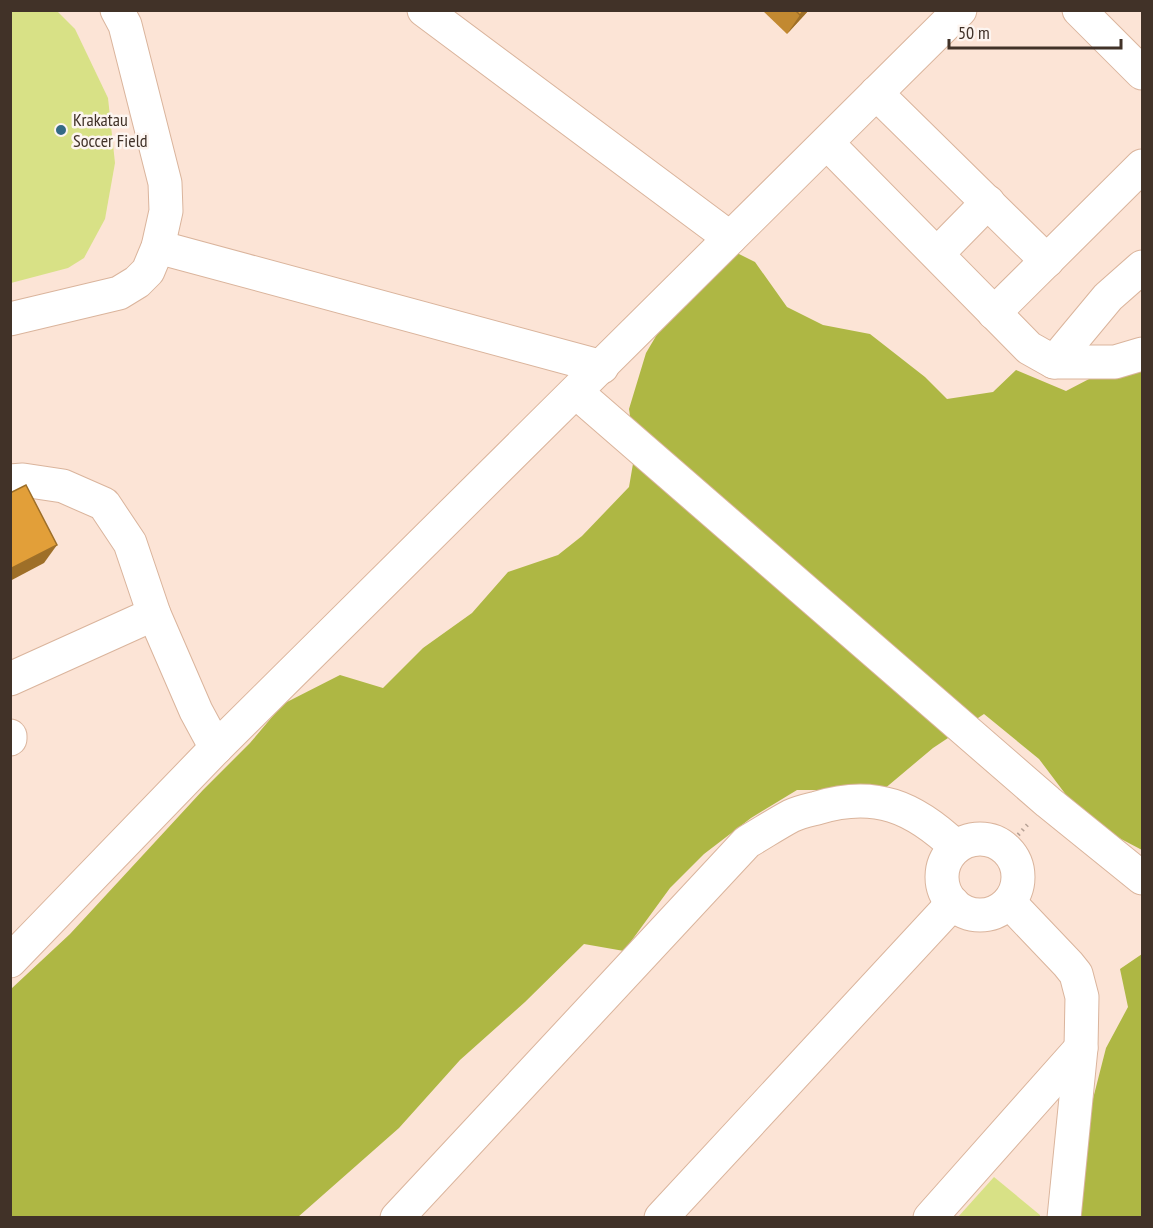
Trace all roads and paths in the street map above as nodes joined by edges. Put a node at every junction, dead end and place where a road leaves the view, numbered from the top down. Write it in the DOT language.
graph roads {
  1 [pos="117,10"];
  2 [pos="424,10"];
  3 [pos="960,10"];
  4 [pos="1079,10"];
  5 [pos="1143,73"];
  6 [pos="876,93"];
  7 [pos="827,143"];
  8 [pos="1143,166"];
  9 [pos="988,202"];
  10 [pos="730,238"];
  11 [pos="158,247"];
  12 [pos="937,254"];
  13 [pos="1047,261"];
  14 [pos="1143,267"];
  15 [pos="994,314"];
  16 [pos="10,319"];
  17 [pos="1143,354"];
  18 [pos="1054,362"];
  19 [pos="602,367"];
  20 [pos="576,392"];
  21 [pos="10,481"];
  22 [pos="154,615"];
  23 [pos="10,679"];
  24 [pos="216,748"];
  25 [pos="1048,802"];
  26 [pos="956,847"];
  27 [pos="1006,849"];
  28 [pos="1143,878"];
  29 [pos="1009,902"];
  30 [pos="953,903"];
  31 [pos="10,961"];
  32 [pos="1081,1048"];
  33 [pos="397,1218"];
  34 [pos="661,1218"];
  35 [pos="930,1218"];
  36 [pos="1064,1218"];
  1 -- 11 [label="street"];
  2 -- 10 [label="street"];
  3 -- 6 [label="street"];
  4 -- 5 [label="street"];
  6 -- 7 [label="street"];
  6 -- 9 [label="street"];
  7 -- 10 [label="street"];
  7 -- 12 [label="street"];
  8 -- 13 [label="street"];
  9 -- 12 [label="street"];
  9 -- 13 [label="street"];
  10 -- 19 [label="street"];
  11 -- 16 [label="street"];
  11 -- 19 [label="street"];
  12 -- 15 [label="street"];
  13 -- 15 [label="street"];
  14 -- 18 [label="street"];
  15 -- 18 [label="street"];
  17 -- 18 [label="street"];
  19 -- 20 [label="street"];
  20 -- 24 [label="street"];
  20 -- 25 [label="street"];
  21 -- 22 [label="street"];
  22 -- 23 [label="street"];
  22 -- 24 [label="street"];
  24 -- 31 [label="street"];
  25 -- 27 [label="path"];
  25 -- 28 [label="street"];
  26 -- 27 [label="street"];
  26 -- 30 [label="street"];
  26 -- 33 [label="street"];
  27 -- 29 [label="street"];
  29 -- 30 [label="street"];
  29 -- 32 [label="street"];
  30 -- 34 [label="street"];
  32 -- 35 [label="street"];
  32 -- 36 [label="street"];
}
